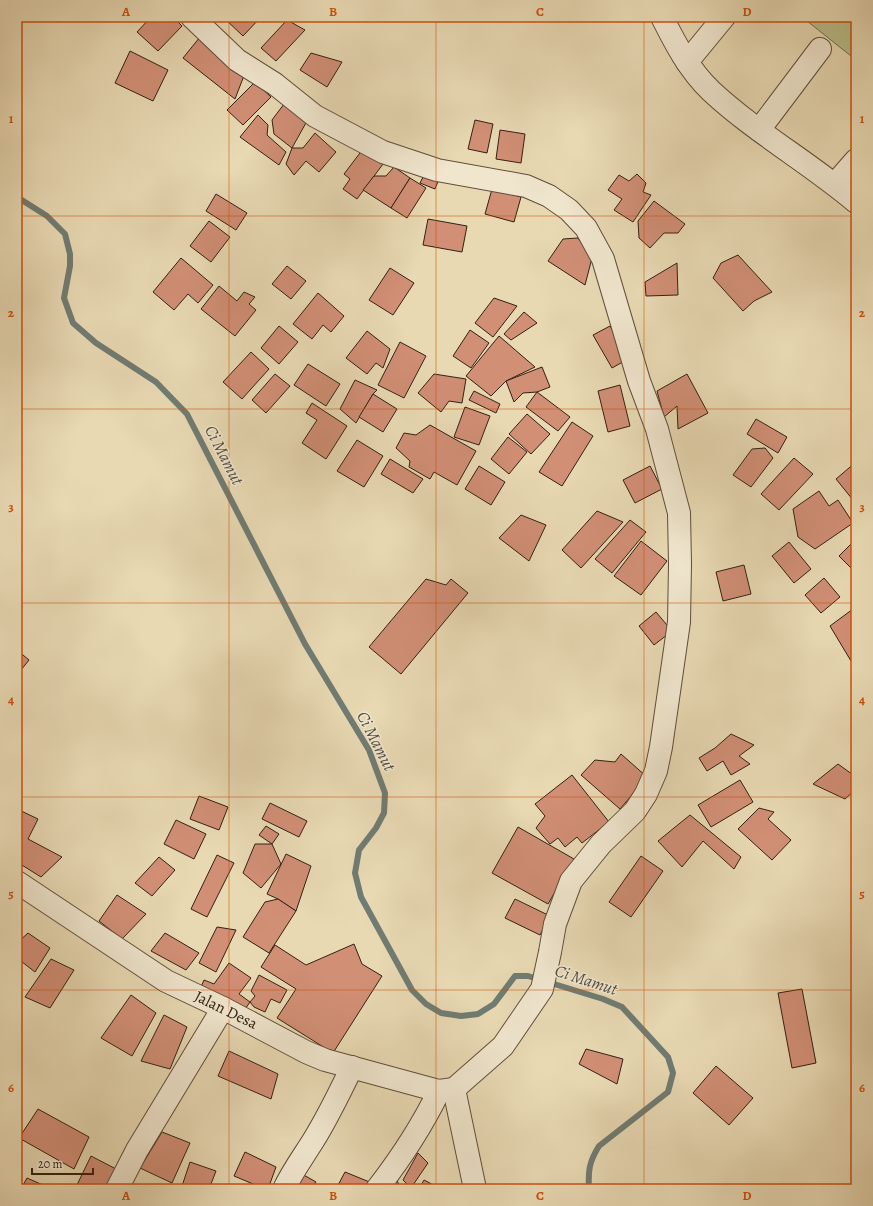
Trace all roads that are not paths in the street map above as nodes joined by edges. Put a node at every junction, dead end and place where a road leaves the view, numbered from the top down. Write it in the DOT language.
graph roads {
  1 [pos="192,17"];
  2 [pos="662,17"];
  3 [pos="724,17"];
  4 [pos="820,50"];
  5 [pos="687,62"];
  6 [pos="759,130"];
  7 [pos="856,160"];
  8 [pos="835,184"];
  9 [pos="856,202"];
  10 [pos="17,882"];
  11 [pos="222,1008"];
  12 [pos="352,1067"];
  13 [pos="447,1090"];
  14 [pos="117,1189"];
  15 [pos="284,1189"];
  16 [pos="377,1189"];
  17 [pos="475,1189"];
  1 -- 13 [label="street"];
  2 -- 5 [label="street"];
  3 -- 5 [label="street"];
  4 -- 6 [label="street"];
  5 -- 6 [label="street"];
  6 -- 8 [label="street"];
  7 -- 8 [label="street"];
  8 -- 9 [label="street"];
  10 -- 11 [label="street, Jalan Desa"];
  11 -- 12 [label="street, Jalan Desa"];
  11 -- 14 [label="street"];
  12 -- 13 [label="street, Jalan Desa"];
  12 -- 15 [label="street"];
  13 -- 16 [label="street"];
  13 -- 17 [label="street"];
}
